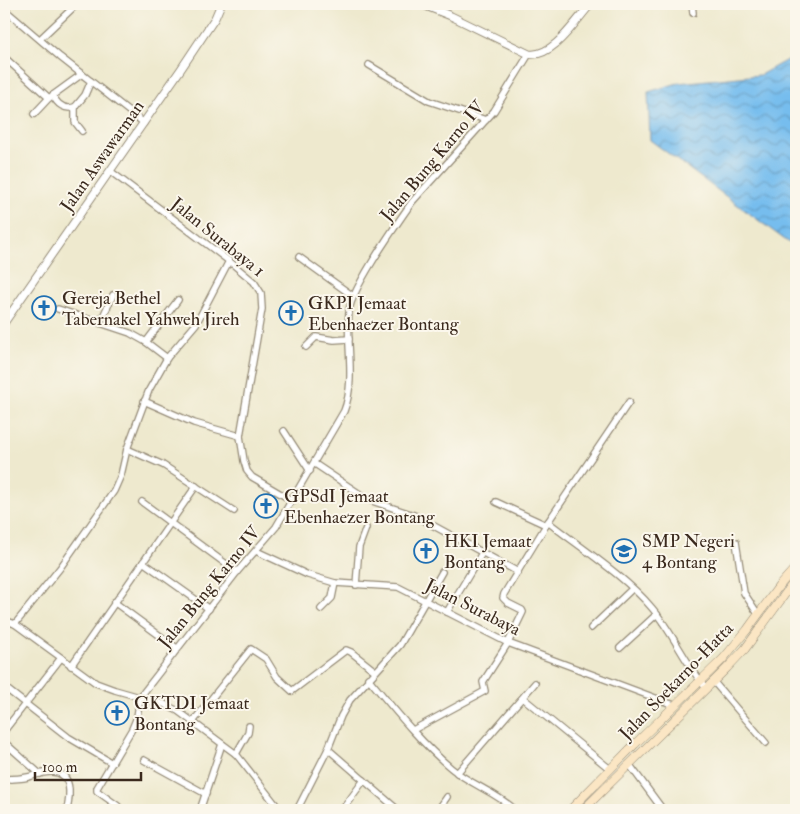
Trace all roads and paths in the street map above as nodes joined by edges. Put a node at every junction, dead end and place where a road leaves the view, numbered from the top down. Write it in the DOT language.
graph roads {
  1 [pos="77,4"];
  2 [pos="220,4"];
  3 [pos="421,4"];
  4 [pos="590,4"];
  5 [pos="692,4"];
  6 [pos="4,8"];
  7 [pos="693,13"];
  8 [pos="40,39"];
  9 [pos="529,54"];
  10 [pos="4,57"];
  11 [pos="369,65"];
  12 [pos="82,74"];
  13 [pos="90,81"];
  14 [pos="51,96"];
  15 [pos="75,107"];
  16 [pos="34,114"];
  17 [pos="486,120"];
  18 [pos="144,123"];
  19 [pos="82,131"];
  20 [pos="110,171"];
  21 [pos="299,256"];
  22 [pos="229,261"];
  23 [pos="113,295"];
  24 [pos="353,296"];
  25 [pos="178,300"];
  26 [pos="58,309"];
  27 [pos="4,323"];
  28 [pos="100,323"];
  29 [pos="349,339"];
  30 [pos="146,342"];
  31 [pos="306,346"];
  32 [pos="167,358"];
  33 [pos="144,401"];
  34 [pos="629,402"];
  35 [pos="284,431"];
  36 [pos="240,436"];
  37 [pos="127,449"];
  38 [pos="315,464"];
  39 [pos="310,471"];
  40 [pos="196,486"];
  41 [pos="293,501"];
  42 [pos="142,502"];
  43 [pos="496,502"];
  44 [pos="234,512"];
  45 [pos="170,522"];
  46 [pos="547,524"];
  47 [pos="366,528"];
  48 [pos="736,542"];
  49 [pos="256,551"];
  50 [pos="482,553"];
  51 [pos="143,562"];
  52 [pos="796,567"];
  53 [pos="238,572"];
  54 [pos="442,572"];
  55 [pos="518,572"];
  56 [pos="796,580"];
  57 [pos="335,583"];
  58 [pos="356,585"];
  59 [pos="632,588"];
  60 [pos="425,601"];
  61 [pos="114,602"];
  62 [pos="209,609"];
  63 [pos="321,609"];
  64 [pos="447,612"];
  65 [pos="657,614"];
  66 [pos="758,614"];
  67 [pos="4,620"];
  68 [pos="15,624"];
  69 [pos="591,628"];
  70 [pos="508,643"];
  71 [pos="620,648"];
  72 [pos="178,649"];
  73 [pos="61,658"];
  74 [pos="71,666"];
  75 [pos="375,670"];
  76 [pos="368,678"];
  77 [pos="700,681"];
  78 [pos="713,681"];
  79 [pos="535,683"];
  80 [pos="4,687"];
  81 [pos="706,688"];
  82 [pos="140,697"];
  83 [pos="523,698"];
  84 [pos="26,704"];
  85 [pos="674,705"];
  86 [pos="192,722"];
  87 [pos="249,726"];
  88 [pos="413,730"];
  89 [pos="4,731"];
  90 [pos="4,742"];
  91 [pos="766,743"];
  92 [pos="222,744"];
  93 [pos="328,748"];
  94 [pos="236,754"];
  95 [pos="144,760"];
  96 [pos="112,763"];
  97 [pos="629,764"];
  98 [pos="610,769"];
  99 [pos="457,773"];
  100 [pos="40,774"];
  101 [pos="4,779"];
  102 [pos="364,780"];
  103 [pos="206,794"];
  104 [pos="447,797"];
  105 [pos="66,810"];
  106 [pos="119,810"];
  107 [pos="200,810"];
  108 [pos="280,810"];
  109 [pos="297,810"];
  110 [pos="342,810"];
  111 [pos="398,810"];
  112 [pos="438,810"];
  113 [pos="514,810"];
  114 [pos="570,810"];
  115 [pos="583,810"];
  116 [pos="663,810"];
  1 -- 8 [label="street"];
  2 -- 18 [label="street, Jalan Aswawarman"];
  3 -- 9 [label="street"];
  4 -- 9 [label="street"];
  5 -- 7 [label="street"];
  6 -- 8 [label="street"];
  8 -- 12 [label="street"];
  9 -- 17 [label="street, Jalan Bung Karno IV"];
  10 -- 14 [label="street"];
  11 -- 17 [label="street"];
  12 -- 13 [label="street"];
  12 -- 14 [label="street"];
  13 -- 15 [label="street"];
  13 -- 18 [label="street"];
  14 -- 15 [label="street"];
  14 -- 16 [label="street"];
  15 -- 19 [label="street"];
  17 -- 24 [label="street, Jalan Bung Karno IV"];
  18 -- 20 [label="street, Jalan Aswawarman"];
  20 -- 22 [label="street, Jalan Surabaya 1"];
  20 -- 27 [label="street, Jalan Aswawarman"];
  21 -- 24 [label="street"];
  22 -- 32 [label="street"];
  22 -- 36 [label="street, Jalan Surabaya 1"];
  23 -- 28 [label="street"];
  24 -- 29 [label="street, Jalan Bung Karno IV"];
  25 -- 30 [label="street"];
  26 -- 28 [label="street"];
  28 -- 30 [label="street"];
  29 -- 31 [label="street"];
  29 -- 38 [label="street, Jalan Bung Karno IV"];
  30 -- 32 [label="street"];
  32 -- 33 [label="street"];
  33 -- 36 [label="street"];
  33 -- 37 [label="street"];
  34 -- 46 [label="street"];
  35 -- 39 [label="street"];
  36 -- 41 [label="street, Jalan Surabaya 1"];
  37 -- 40 [label="street"];
  37 -- 68 [label="street"];
  38 -- 39 [label="street, Jalan Bung Karno IV"];
  38 -- 50 [label="street"];
  39 -- 41 [label="street, Jalan Bung Karno IV"];
  40 -- 44 [label="street"];
  40 -- 45 [label="street"];
  41 -- 49 [label="street, Jalan Bung Karno IV"];
  42 -- 45 [label="street"];
  43 -- 46 [label="street"];
  45 -- 51 [label="street"];
  45 -- 53 [label="street"];
  46 -- 55 [label="street"];
  46 -- 59 [label="street"];
  47 -- 58 [label="street"];
  48 -- 66 [label="street"];
  49 -- 53 [label="street, Jalan Bung Karno IV"];
  49 -- 57 [label="street, Jalan Surabaya"];
  50 -- 55 [label="street"];
  50 -- 64 [label="street"];
  51 -- 61 [label="street"];
  51 -- 62 [label="street"];
  52 -- 66 [label="main road, Jalan Soekarno-Hatta"];
  53 -- 62 [label="street, Jalan Bung Karno IV"];
  54 -- 60 [label="street"];
  55 -- 70 [label="street"];
  56 -- 78 [label="main road, Jalan Soekarno-Hatta"];
  57 -- 58 [label="street, Jalan Surabaya"];
  57 -- 63 [label="street"];
  58 -- 60 [label="street, Jalan Surabaya"];
  59 -- 65 [label="street"];
  59 -- 69 [label="street"];
  60 -- 64 [label="street, Jalan Surabaya"];
  60 -- 75 [label="street"];
  61 -- 72 [label="street"];
  61 -- 74 [label="street"];
  62 -- 72 [label="street, Jalan Bung Karno IV"];
  64 -- 70 [label="street, Jalan Surabaya"];
  65 -- 71 [label="street"];
  65 -- 77 [label="street"];
  66 -- 77 [label="main road, Jalan Soekarno-Hatta"];
  67 -- 68 [label="street"];
  68 -- 73 [label="street"];
  70 -- 85 [label="street, Jalan Surabaya"];
  70 -- 88 [label="street"];
  72 -- 82 [label="street, Jalan Bung Karno IV"];
  73 -- 74 [label="street"];
  73 -- 84 [label="street"];
  74 -- 82 [label="street"];
  75 -- 76 [label="street"];
  75 -- 86 [label="street"];
  76 -- 88 [label="street"];
  76 -- 93 [label="street"];
  77 -- 81 [label="street"];
  77 -- 85 [label="main road, Jalan Soekarno-Hatta"];
  78 -- 81 [label="main road, Jalan Soekarno-Hatta"];
  78 -- 91 [label="street"];
  79 -- 83 [label="street"];
  80 -- 84 [label="street"];
  81 -- 97 [label="main road, Jalan Soekarno-Hatta"];
  82 -- 86 [label="street"];
  82 -- 96 [label="street"];
  83 -- 98 [label="street"];
  83 -- 99 [label="street"];
  84 -- 89 [label="street"];
  84 -- 96 [label="street"];
  85 -- 98 [label="main road, Jalan Soekarno-Hatta"];
  86 -- 92 [label="street"];
  87 -- 94 [label="street"];
  88 -- 99 [label="street"];
  90 -- 100 [label="street"];
  92 -- 94 [label="street"];
  92 -- 103 [label="street"];
  93 -- 102 [label="street"];
  93 -- 109 [label="street"];
  94 -- 108 [label="street"];
  95 -- 103 [label="street"];
  96 -- 106 [label="street"];
  97 -- 115 [label="main road, Jalan Soekarno-Hatta"];
  97 -- 116 [label="street"];
  98 -- 114 [label="main road, Jalan Soekarno-Hatta"];
  99 -- 113 [label="street"];
  100 -- 101 [label="street"];
  100 -- 105 [label="street"];
  102 -- 110 [label="street"];
  102 -- 111 [label="street"];
  103 -- 107 [label="street"];
  104 -- 112 [label="street"];
}
